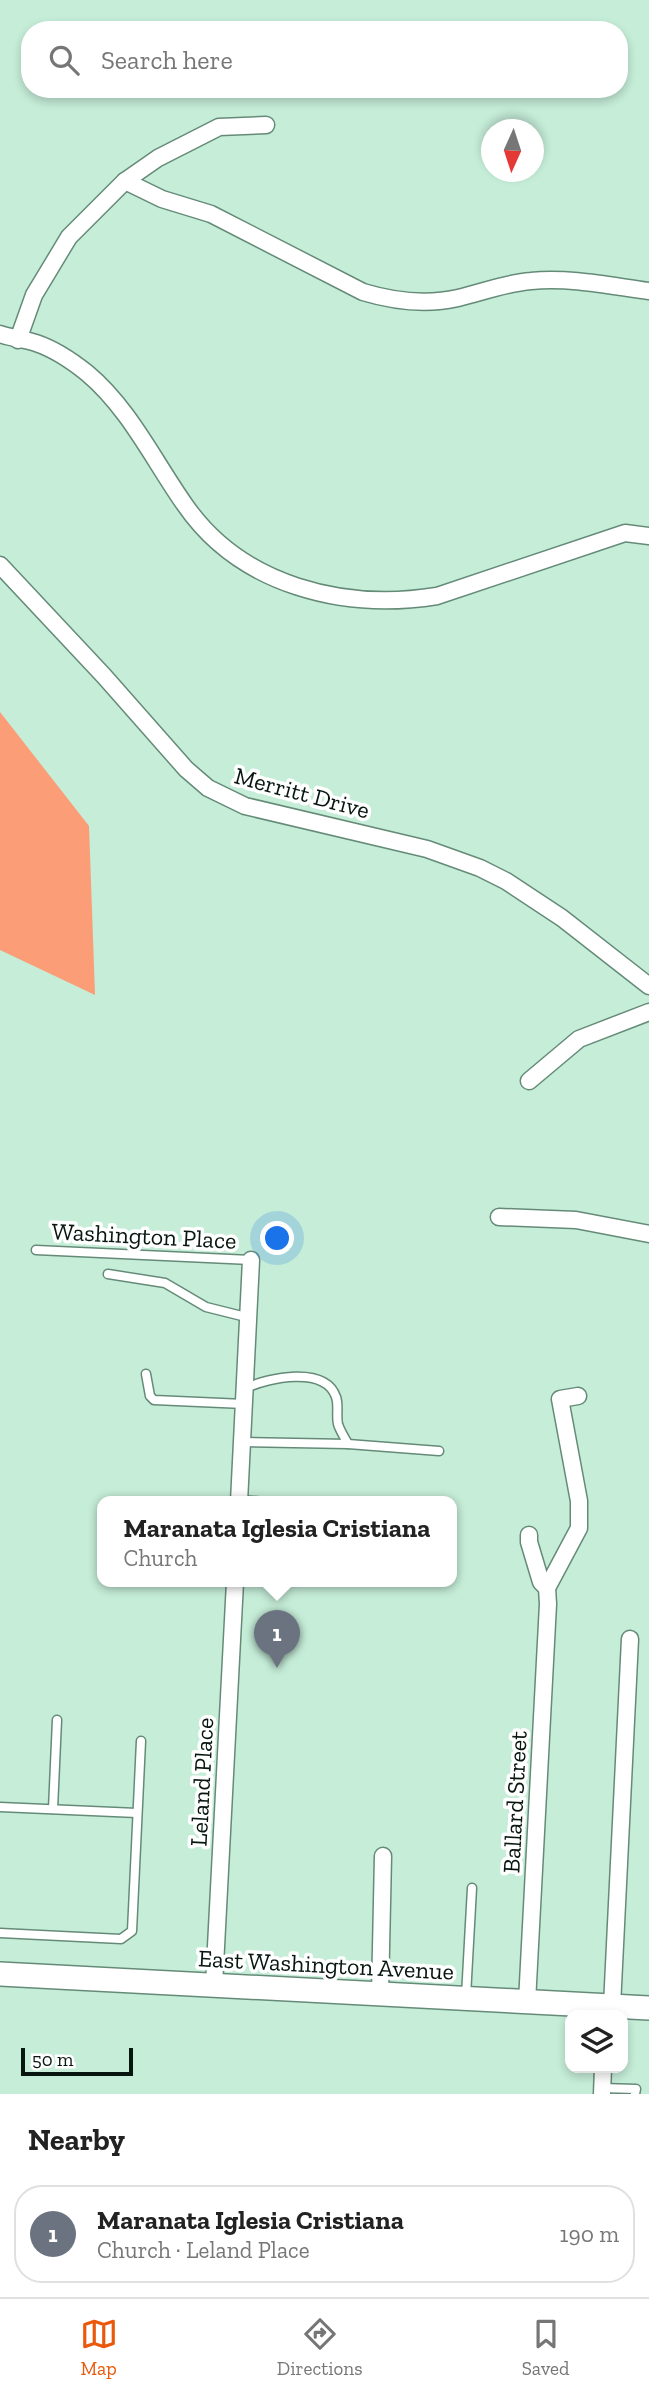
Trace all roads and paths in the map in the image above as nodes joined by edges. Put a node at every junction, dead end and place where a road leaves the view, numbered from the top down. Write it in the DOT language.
graph roads {
  1 [pos="265,125"];
  2 [pos="125,181"];
  3 [pos="649,291"];
  4 [pos="0,334"];
  5 [pos="18,340"];
  6 [pos="649,536"];
  7 [pos="0,565"];
  8 [pos="649,986"];
  9 [pos="649,1012"];
  10 [pos="529,1080"];
  11 [pos="499,1217"];
  12 [pos="649,1234"];
  13 [pos="36,1250"];
  14 [pos="251,1260"];
  15 [pos="108,1274"];
  16 [pos="250,1318"];
  17 [pos="146,1374"];
  18 [pos="244,1396"];
  19 [pos="578,1396"];
  20 [pos="242,1442"];
  21 [pos="348,1444"];
  22 [pos="439,1451"];
  23 [pos="239,1496"];
  24 [pos="529,1535"];
  25 [pos="235,1587"];
  26 [pos="547,1596"];
  27 [pos="630,1639"];
  28 [pos="57,1720"];
  29 [pos="141,1741"];
  30 [pos="0,1807"];
  31 [pos="53,1809"];
  32 [pos="137,1813"];
  33 [pos="383,1856"];
  34 [pos="472,1888"];
  35 [pos="0,1933"];
  36 [pos="0,1974"];
  37 [pos="214,1985"];
  38 [pos="380,1994"];
  39 [pos="466,1999"];
  40 [pos="527,2002"];
  41 [pos="649,2008"];
  42 [pos="609,2010"];
  43 [pos="603,2073"];
  44 [pos="602,2091"];
  45 [pos="635,2094"];
  1 -- 2 [label="street"];
  2 -- 3 [label="street"];
  2 -- 5 [label="street"];
  4 -- 5 [label="street"];
  5 -- 6 [label="street"];
  7 -- 8 [label="street, Merritt Drive"];
  9 -- 10 [label="street"];
  11 -- 12 [label="street"];
  13 -- 14 [label="lane, Washington Place"];
  14 -- 16 [label="street"];
  15 -- 16 [label="lane"];
  16 -- 18 [label="street"];
  17 -- 18 [label="lane"];
  18 -- 20 [label="street"];
  18 -- 21 [label="lane"];
  19 -- 26 [label="street"];
  20 -- 21 [label="lane"];
  20 -- 23 [label="street"];
  21 -- 22 [label="lane"];
  24 -- 26 [label="street"];
  25 -- 37 [label="street, Leland Place"];
  26 -- 40 [label="street, Ballard Street"];
  27 -- 42 [label="street"];
  28 -- 31 [label="lane"];
  29 -- 32 [label="lane"];
  30 -- 31 [label="lane"];
  31 -- 32 [label="lane"];
  32 -- 35 [label="lane"];
  33 -- 38 [label="street"];
  34 -- 39 [label="lane"];
  36 -- 37 [label="main road, East Washington Avenue"];
  37 -- 38 [label="main road, East Washington Avenue"];
  38 -- 39 [label="main road, East Washington Avenue"];
  39 -- 40 [label="main road, East Washington Avenue"];
  40 -- 42 [label="main road, East Washington Avenue"];
  41 -- 42 [label="main road, East Washington Avenue"];
  43 -- 44 [label="street"];
  44 -- 45 [label="lane"];
}
